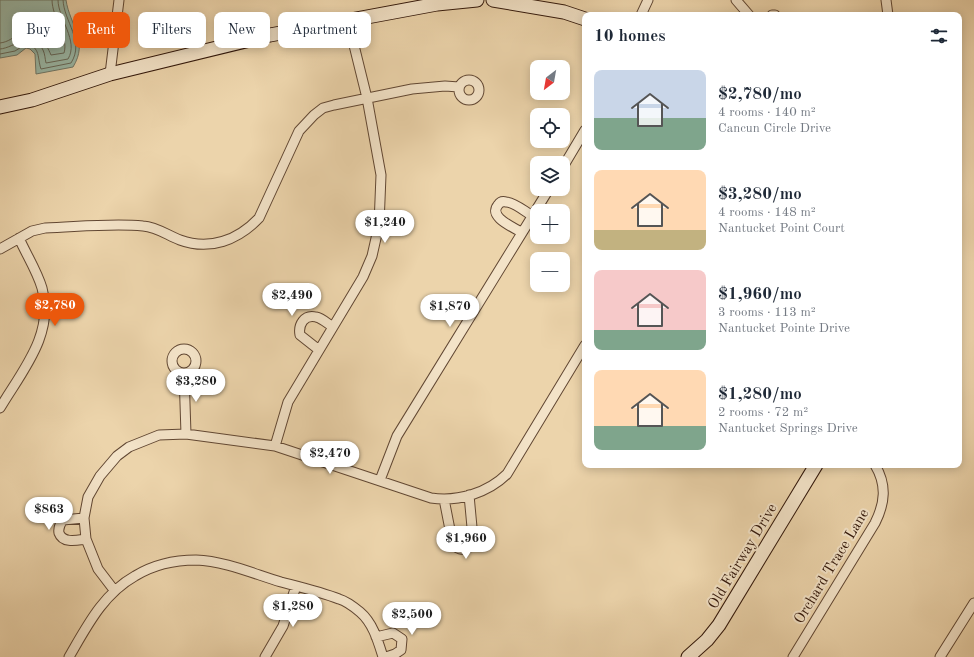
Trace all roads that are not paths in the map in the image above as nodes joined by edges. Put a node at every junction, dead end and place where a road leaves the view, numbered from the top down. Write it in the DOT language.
graph roads {
  1 [pos="119,0"];
  2 [pos="477,0"];
  3 [pos="493,0"];
  4 [pos="648,0"];
  5 [pos="736,0"];
  6 [pos="886,0"];
  7 [pos="539,3"];
  8 [pos="642,12"];
  9 [pos="746,12"];
  10 [pos="888,12"];
  11 [pos="371,17"];
  12 [pos="582,18"];
  13 [pos="278,34"];
  14 [pos="355,48"];
  15 [pos="110,74"];
  16 [pos="459,87"];
  17 [pos="367,98"];
  18 [pos="0,107"];
  19 [pos="582,135"];
  20 [pos="570,156"];
  21 [pos="530,214"];
  22 [pos="530,217"];
  23 [pos="521,232"];
  24 [pos="19,238"];
  25 [pos="0,249"];
  26 [pos="333,327"];
  27 [pos="319,350"];
  28 [pos="582,350"];
  29 [pos="184,373"];
  30 [pos="0,408"];
  31 [pos="186,434"];
  32 [pos="275,446"];
  33 [pos="814,468"];
  34 [pos="876,468"];
  35 [pos="380,480"];
  36 [pos="469,495"];
  37 [pos="444,499"];
  38 [pos="84,518"];
  39 [pos="86,539"];
  40 [pos="296,586"];
  41 [pos="114,590"];
  42 [pos="974,603"];
  43 [pos="376,637"];
  44 [pos="69,657"];
  45 [pos="265,657"];
  46 [pos="384,657"];
  47 [pos="688,657"];
  48 [pos="793,657"];
  49 [pos="940,657"];
  1 -- 15 [label="street"];
  2 -- 11 [label="street"];
  3 -- 7 [label="street"];
  4 -- 8 [label="street"];
  5 -- 9 [label="street"];
  6 -- 10 [label="street"];
  7 -- 12 [label="street"];
  13 -- 15 [label="street"];
  14 -- 17 [label="street"];
  15 -- 18 [label="street"];
  16 -- 17 [label="street"];
  17 -- 24 [label="street"];
  17 -- 26 [label="street"];
  19 -- 20 [label="street"];
  21 -- 23 [label="street"];
  22 -- 23 [label="street"];
  23 -- 35 [label="street"];
  24 -- 25 [label="street"];
  24 -- 30 [label="street"];
  26 -- 27 [label="street"];
  26 -- 27 [label="street"];
  27 -- 32 [label="street"];
  28 -- 36 [label="street"];
  29 -- 31 [label="street"];
  31 -- 32 [label="street"];
  31 -- 38 [label="street"];
  32 -- 35 [label="street"];
  33 -- 47 [label="street, Old Fairway Drive"];
  34 -- 48 [label="street, Orchard Trace Lane"];
  35 -- 37 [label="street"];
  36 -- 37 [label="street"];
  36 -- 37 [label="street"];
  38 -- 39 [label="street"];
  38 -- 39 [label="street"];
  39 -- 41 [label="street"];
  40 -- 41 [label="street"];
  40 -- 43 [label="street"];
  40 -- 45 [label="street"];
  41 -- 44 [label="street"];
  42 -- 49 [label="street"];
  43 -- 46 [label="street"];
  43 -- 46 [label="street"];
}
